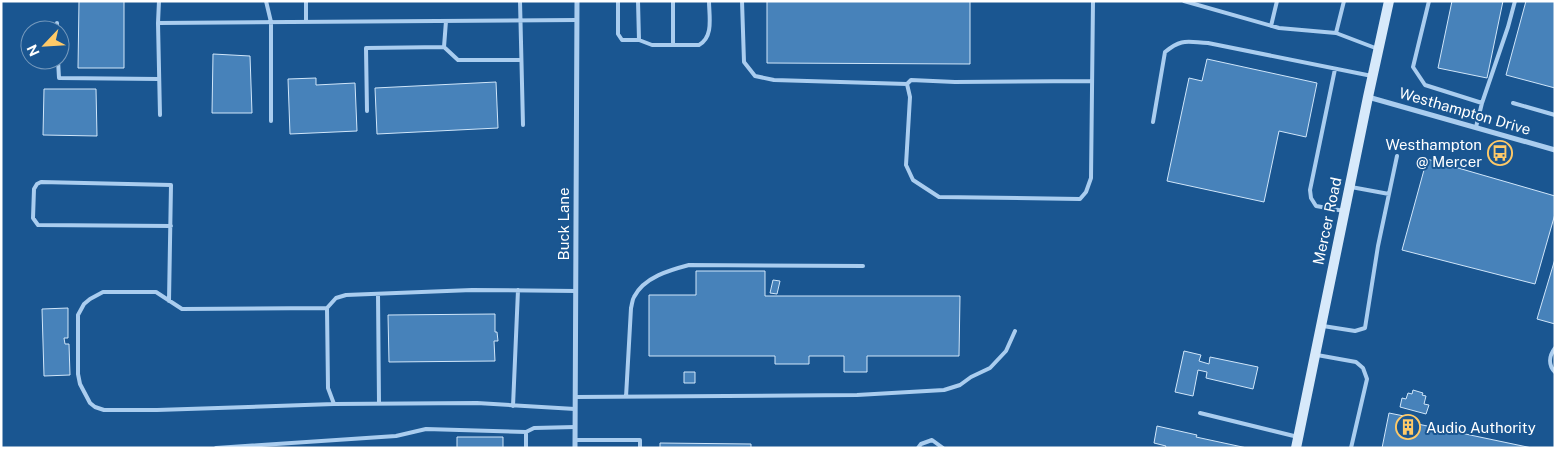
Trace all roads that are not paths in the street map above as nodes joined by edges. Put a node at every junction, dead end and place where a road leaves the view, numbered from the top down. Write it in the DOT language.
graph roads {
  1 [pos="159,1"];
  2 [pos="266,1"];
  3 [pos="306,1"];
  4 [pos="520,1"];
  5 [pos="577,1"];
  6 [pos="618,1"];
  7 [pos="638,1"];
  8 [pos="673,1"];
  9 [pos="709,1"];
  10 [pos="742,1"];
  11 [pos="1093,1"];
  12 [pos="1184,1"];
  13 [pos="1277,1"];
  14 [pos="1344,1"];
  15 [pos="1389,1"];
  16 [pos="1429,1"];
  17 [pos="1515,1"];
  18 [pos="577,20"];
  19 [pos="446,21"];
  20 [pos="520,21"];
  21 [pos="270,22"];
  22 [pos="306,22"];
  23 [pos="158,23"];
  24 [pos="1272,26"];
  25 [pos="1336,33"];
  26 [pos="639,40"];
  27 [pos="673,45"];
  28 [pos="444,46"];
  29 [pos="1378,50"];
  30 [pos="521,60"];
  31 [pos="1335,69"];
  32 [pos="59,70"];
  33 [pos="1372,76"];
  34 [pos="159,79"];
  35 [pos="1091,81"];
  36 [pos="907,84"];
  37 [pos="1368,97"];
  38 [pos="1482,103"];
  39 [pos="1513,103"];
  40 [pos="367,111"];
  41 [pos="160,115"];
  42 [pos="1555,115"];
  43 [pos="271,121"];
  44 [pos="1153,122"];
  45 [pos="523,125"];
  46 [pos="1476,127"];
  47 [pos="1555,150"];
  48 [pos="1397,156"];
  49 [pos="1349,187"];
  50 [pos="1389,194"];
  51 [pos="1344,211"];
  52 [pos="171,226"];
  53 [pos="863,266"];
  54 [pos="518,290"];
  55 [pos="576,291"];
  56 [pos="378,294"];
  57 [pos="169,300"];
  58 [pos="327,308"];
  59 [pos="1321,326"];
  60 [pos="1015,330"];
  61 [pos="1555,348"];
  62 [pos="1315,354"];
  63 [pos="1555,372"];
  64 [pos="575,397"];
  65 [pos="626,397"];
  66 [pos="334,404"];
  67 [pos="378,404"];
  68 [pos="513,406"];
  69 [pos="575,409"];
  70 [pos="1200,414"];
  71 [pos="575,427"];
  72 [pos="526,432"];
  73 [pos="575,440"];
  74 [pos="1297,442"];
  75 [pos="216,448"];
  76 [pos="526,448"];
  77 [pos="575,448"];
  78 [pos="640,448"];
  79 [pos="918,448"];
  80 [pos="943,448"];
  81 [pos="1351,448"];
  1 -- 23 [label="lane"];
  2 -- 21 [label="lane"];
  3 -- 22 [label="lane"];
  4 -- 20 [label="lane"];
  5 -- 18 [label="street, Buck Lane"];
  6 -- 26 [label="lane"];
  7 -- 26 [label="lane"];
  8 -- 27 [label="lane"];
  9 -- 27 [label="lane"];
  10 -- 36 [label="lane"];
  11 -- 35 [label="lane"];
  12 -- 24 [label="lane"];
  13 -- 24 [label="lane"];
  14 -- 25 [label="lane"];
  15 -- 29 [label="street, Mercer Road"];
  16 -- 38 [label="lane"];
  17 -- 38 [label="lane"];
  18 -- 20 [label="lane"];
  18 -- 55 [label="street, Buck Lane"];
  19 -- 20 [label="lane"];
  19 -- 22 [label="lane"];
  19 -- 28 [label="lane"];
  20 -- 30 [label="lane"];
  21 -- 22 [label="lane"];
  21 -- 23 [label="lane"];
  21 -- 43 [label="lane"];
  23 -- 34 [label="lane"];
  24 -- 25 [label="lane"];
  25 -- 29 [label="lane"];
  26 -- 27 [label="lane"];
  28 -- 30 [label="lane"];
  28 -- 40 [label="lane"];
  29 -- 33 [label="street, Mercer Road"];
  30 -- 45 [label="lane"];
  31 -- 33 [label="lane"];
  31 -- 44 [label="lane"];
  31 -- 51 [label="lane"];
  32 -- 34 [label="lane"];
  33 -- 37 [label="street, Mercer Road"];
  34 -- 41 [label="lane"];
  35 -- 36 [label="lane"];
  35 -- 36 [label="lane"];
  37 -- 46 [label="street, Westhampton Drive"];
  37 -- 49 [label="street, Mercer Road"];
  38 -- 46 [label="lane"];
  39 -- 42 [label="lane"];
  46 -- 47 [label="street, Westhampton Drive"];
  48 -- 50 [label="lane"];
  49 -- 50 [label="lane"];
  49 -- 51 [label="street, Mercer Road"];
  50 -- 59 [label="lane"];
  51 -- 59 [label="street, Mercer Road"];
  52 -- 52 [label="lane"];
  52 -- 57 [label="lane"];
  53 -- 65 [label="lane"];
  54 -- 55 [label="lane"];
  54 -- 56 [label="lane"];
  54 -- 68 [label="lane"];
  55 -- 64 [label="street, Buck Lane"];
  56 -- 58 [label="lane"];
  56 -- 67 [label="lane"];
  57 -- 58 [label="lane"];
  57 -- 66 [label="lane"];
  58 -- 66 [label="lane"];
  59 -- 62 [label="street, Mercer Road"];
  60 -- 65 [label="lane"];
  61 -- 63 [label="lane"];
  62 -- 74 [label="street, Mercer Road"];
  62 -- 81 [label="lane"];
  64 -- 65 [label="lane"];
  64 -- 69 [label="street, Buck Lane"];
  66 -- 67 [label="lane"];
  67 -- 68 [label="lane"];
  68 -- 69 [label="lane"];
  69 -- 71 [label="street, Buck Lane"];
  70 -- 74 [label="lane"];
  71 -- 72 [label="lane"];
  71 -- 73 [label="street, Buck Lane"];
  72 -- 75 [label="lane"];
  72 -- 76 [label="lane"];
  73 -- 77 [label="street, Buck Lane"];
  73 -- 78 [label="lane"];
  79 -- 80 [label="lane"];
}
